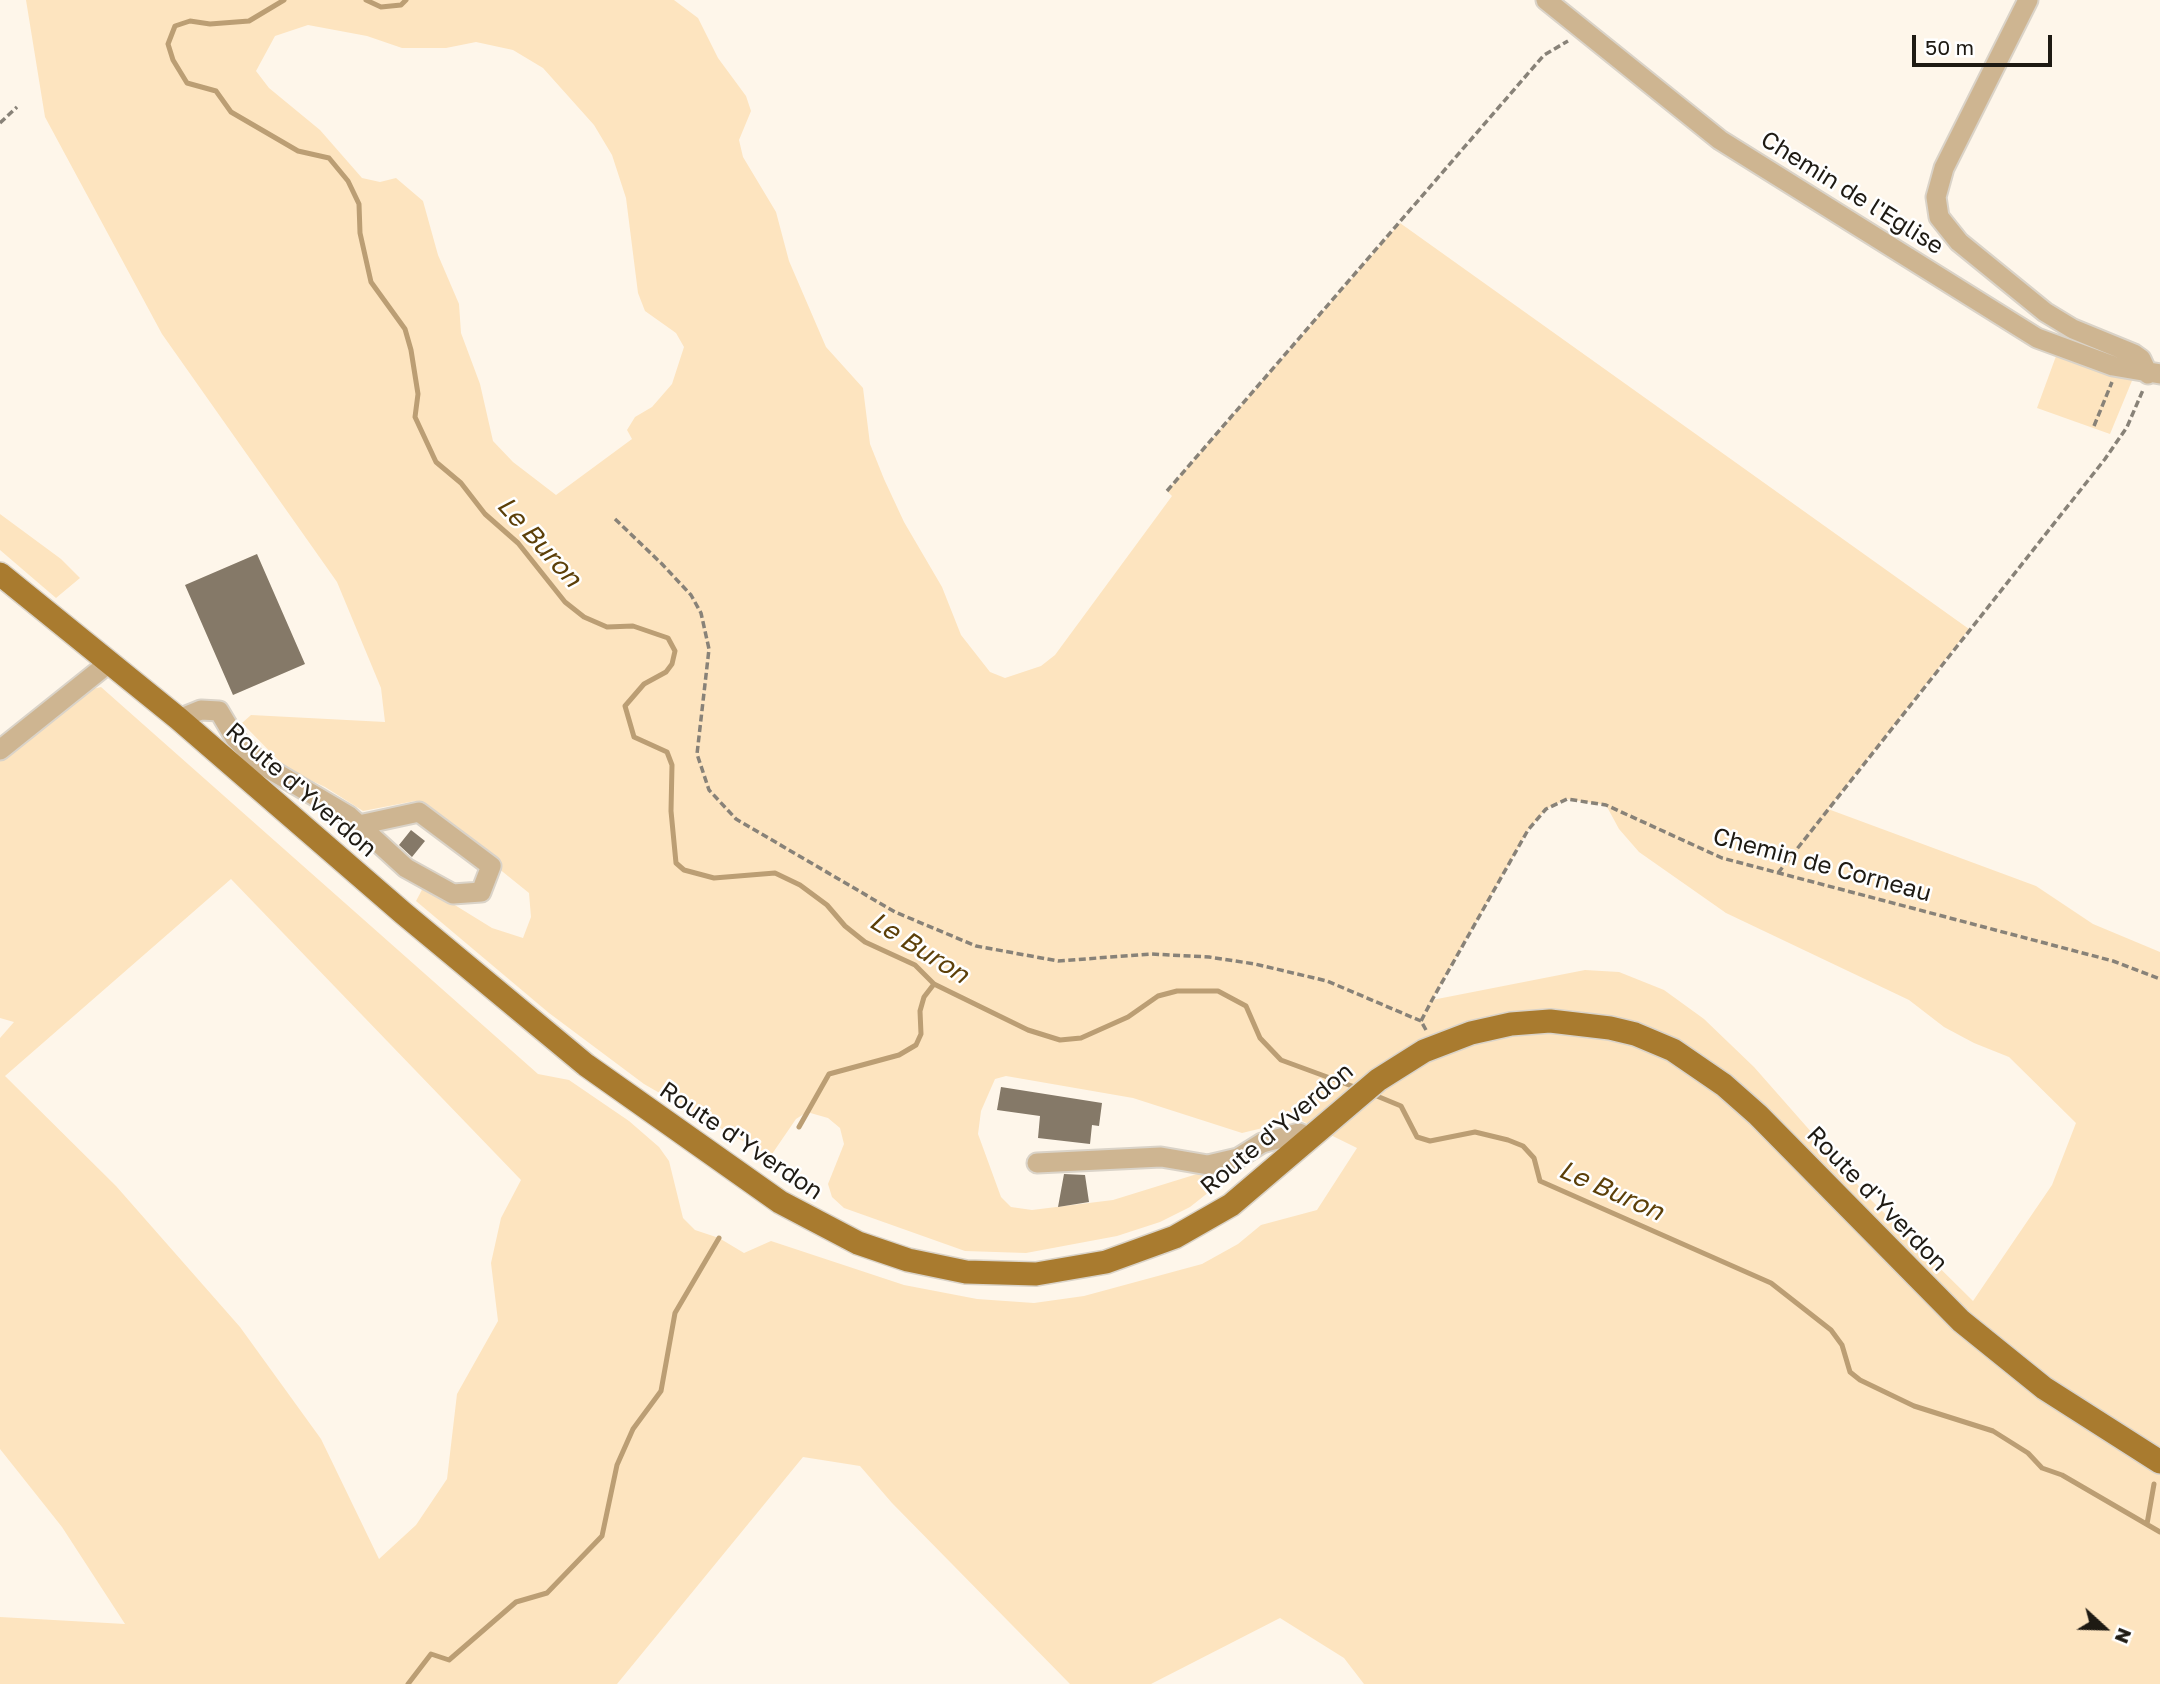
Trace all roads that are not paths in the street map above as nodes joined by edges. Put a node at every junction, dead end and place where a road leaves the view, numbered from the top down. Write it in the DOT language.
graph roads {
  1 [pos="1546,0"];
  2 [pos="2028,0"];
  3 [pos="2154,374"];
  4 [pos="0,574"];
  5 [pos="110,662"];
  6 [pos="180,719"];
  7 [pos="0,750"];
  8 [pos="359,825"];
  9 [pos="1311,1138"];
  10 [pos="1037,1163"];
  11 [pos="2160,1462"];
  1 -- 3 [label="lane, Chemin de l'Eglise"];
  2 -- 3 [label="lane"];
  4 -- 5 [label="main road, Route d'Yverdon"];
  5 -- 6 [label="main road, Route d'Yverdon"];
  5 -- 7 [label="lane"];
  6 -- 8 [label="lane"];
  6 -- 9 [label="main road, Route d'Yverdon"];
  8 -- 8 [label="lane"];
  9 -- 10 [label="lane"];
  9 -- 11 [label="main road, Route d'Yverdon"];
}
